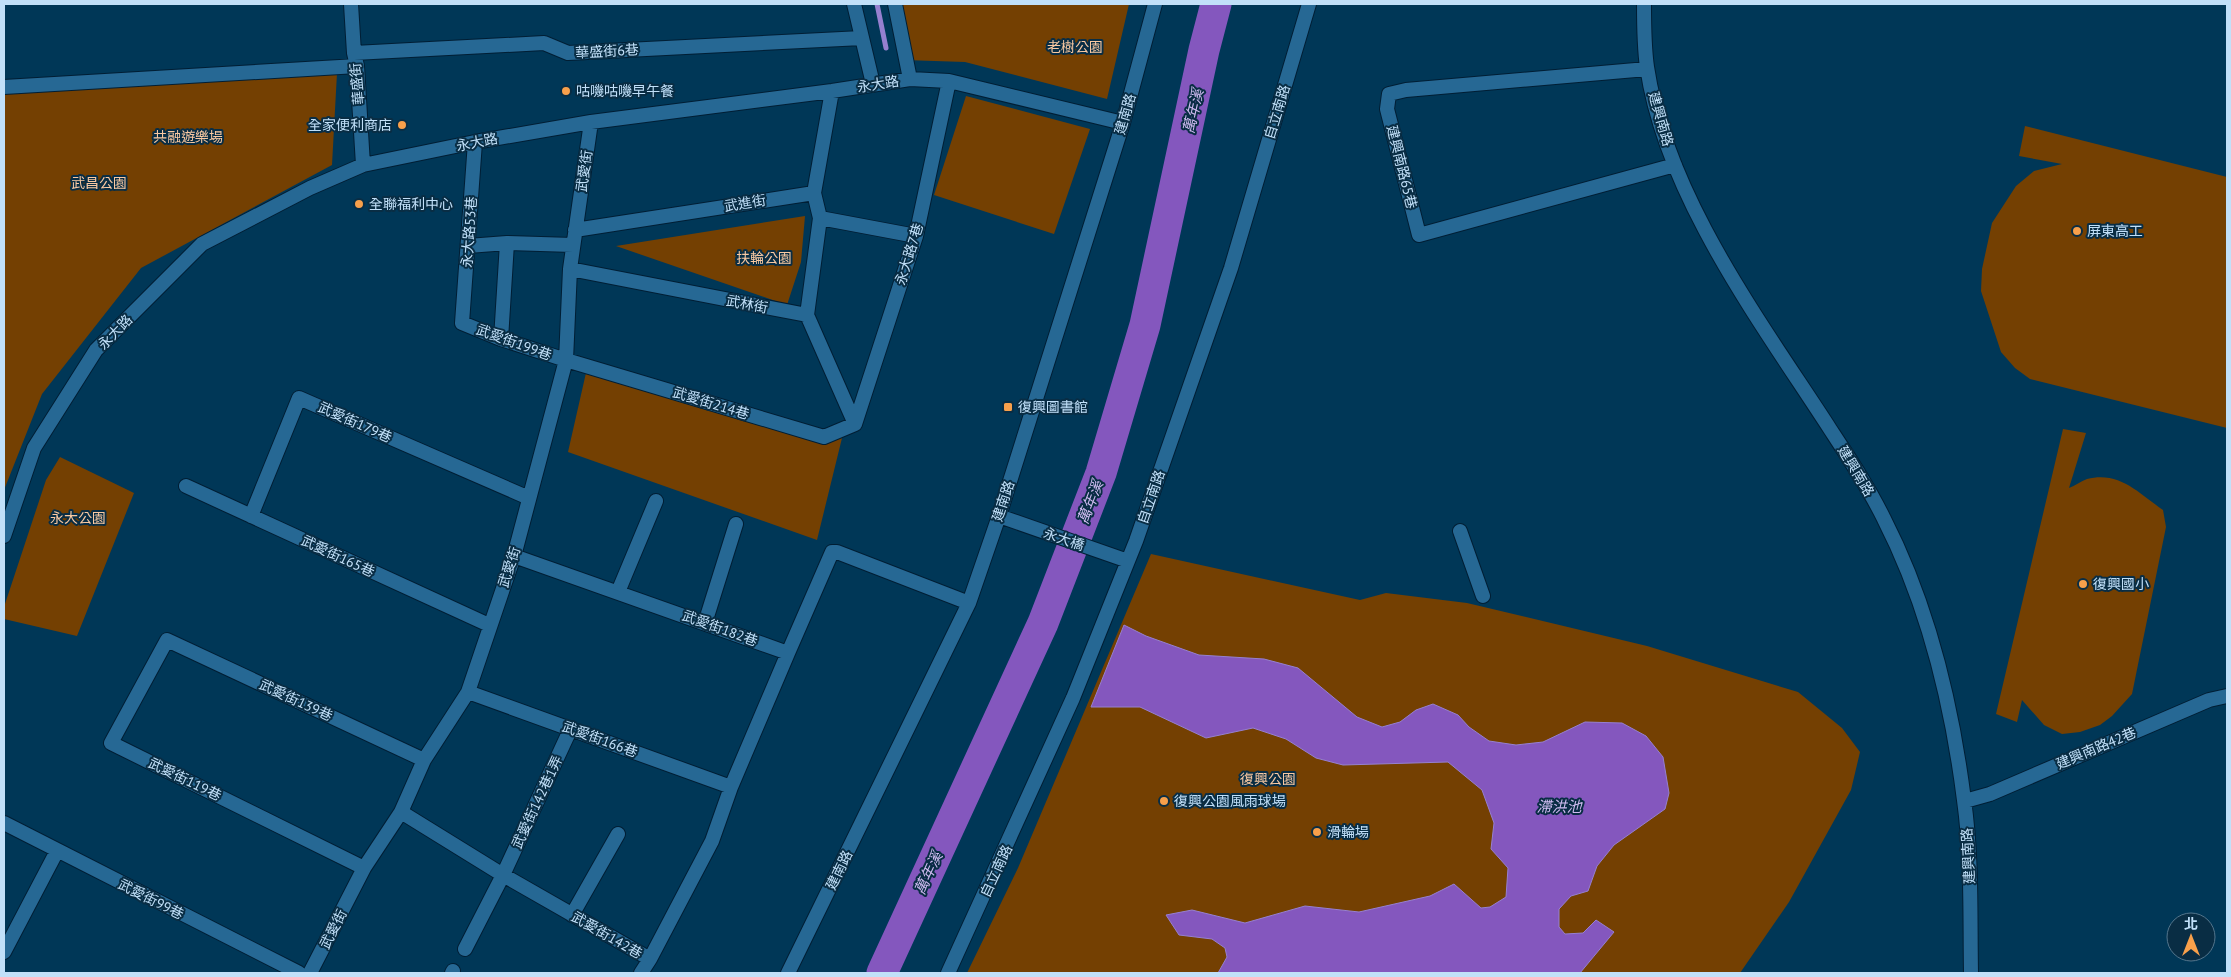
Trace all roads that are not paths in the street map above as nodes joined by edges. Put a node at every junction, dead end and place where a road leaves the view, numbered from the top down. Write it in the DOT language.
graph roads {
  1 [pos="351,4"];
  2 [pos="854,4"];
  3 [pos="895,4"];
  4 [pos="1155,4"];
  5 [pos="1309,4"];
  6 [pos="1644,4"];
  7 [pos="862,38"];
  8 [pos="356,60"];
  9 [pos="1647,69"];
  10 [pos="910,79"];
  11 [pos="949,81"];
  12 [pos="873,84"];
  13 [pos="4,87"];
  14 [pos="832,91"];
  15 [pos="591,122"];
  16 [pos="1123,124"];
  17 [pos="475,142"];
  18 [pos="363,165"];
  19 [pos="1675,165"];
  20 [pos="814,193"];
  21 [pos="820,218"];
  22 [pos="575,230"];
  23 [pos="916,236"];
  24 [pos="507,243"];
  25 [pos="573,245"];
  26 [pos="468,246"];
  27 [pos="570,269"];
  28 [pos="807,315"];
  29 [pos="462,322"];
  30 [pos="501,339"];
  31 [pos="566,360"];
  32 [pos="855,424"];
  33 [pos="186,486"];
  34 [pos="529,498"];
  35 [pos="656,501"];
  36 [pos="251,516"];
  37 [pos="999,516"];
  38 [pos="736,524"];
  39 [pos="1460,531"];
  40 [pos="4,536"];
  41 [pos="514,556"];
  42 [pos="1128,562"];
  43 [pos="618,592"];
  44 [pos="1483,596"];
  45 [pos="969,603"];
  46 [pos="705,623"];
  47 [pos="489,625"];
  48 [pos="167,640"];
  49 [pos="788,653"];
  50 [pos="468,692"];
  51 [pos="2227,696"];
  52 [pos="571,728"];
  53 [pos="424,760"];
  54 [pos="731,787"];
  55 [pos="1965,801"];
  56 [pos="401,812"];
  57 [pos="4,823"];
  58 [pos="618,834"];
  59 [pos="58,851"];
  60 [pos="364,868"];
  61 [pos="502,875"];
  62 [pos="572,915"];
  63 [pos="465,949"];
  64 [pos="4,952"];
  65 [pos="650,959"];
  66 [pos="299,973"];
  67 [pos="310,973"];
  68 [pos="641,973"];
  69 [pos="788,973"];
  70 [pos="948,973"];
  71 [pos="1971,973"];
  1 -- 8 [label="street, 華盛街"];
  2 -- 7 [label="street"];
  3 -- 10 [label="street"];
  4 -- 16 [label="street, 建南路"];
  5 -- 42 [label="street, 自立南路"];
  6 -- 9 [label="street, 建興南路"];
  7 -- 8 [label="street, 華盛街6巷"];
  7 -- 12 [label="street"];
  8 -- 13 [label="street, 華盛街6巷"];
  8 -- 18 [label="street, 華盛街"];
  9 -- 19 [label="street, 建興南路"];
  9 -- 19 [label="street, 建興南路65巷"];
  10 -- 11 [label="street, 永大路"];
  10 -- 12 [label="street, 永大路"];
  11 -- 16 [label="street, 永大路"];
  11 -- 23 [label="street, 永大路7巷"];
  12 -- 14 [label="street, 永大路"];
  14 -- 15 [label="street, 永大路"];
  14 -- 20 [label="street"];
  15 -- 17 [label="street, 永大路"];
  15 -- 22 [label="street, 武愛街"];
  16 -- 37 [label="street, 建南路"];
  17 -- 18 [label="street, 永大路"];
  17 -- 26 [label="street, 永大路53巷"];
  18 -- 40 [label="street, 永大路"];
  19 -- 55 [label="street, 建興南路"];
  20 -- 21 [label="street"];
  20 -- 22 [label="street, 武進街"];
  21 -- 23 [label="street"];
  21 -- 28 [label="street"];
  22 -- 25 [label="street, 武愛街"];
  23 -- 32 [label="street, 永大路7巷"];
  24 -- 25 [label="street"];
  24 -- 26 [label="street"];
  24 -- 30 [label="street"];
  25 -- 27 [label="street, 武愛街"];
  26 -- 29 [label="street, 永大路53巷"];
  27 -- 28 [label="street, 武林街"];
  27 -- 31 [label="street, 武愛街"];
  28 -- 32 [label="street"];
  29 -- 30 [label="street, 武愛街199巷"];
  30 -- 31 [label="street, 武愛街199巷"];
  31 -- 32 [label="street, 武愛街214巷"];
  31 -- 34 [label="street, 武愛街"];
  33 -- 36 [label="street, 武愛街165巷"];
  34 -- 36 [label="street, 武愛街179巷"];
  34 -- 41 [label="street, 武愛街"];
  35 -- 43 [label="street"];
  36 -- 47 [label="street, 武愛街165巷"];
  37 -- 42 [label="street, 永大橋"];
  37 -- 45 [label="street, 建南路"];
  38 -- 46 [label="street"];
  39 -- 44 [label="street"];
  41 -- 43 [label="street, 武愛街182巷"];
  41 -- 47 [label="street, 武愛街"];
  42 -- 70 [label="street, 自立南路"];
  43 -- 46 [label="street, 武愛街182巷"];
  45 -- 49 [label="street"];
  45 -- 69 [label="street, 建南路"];
  46 -- 49 [label="street, 武愛街182巷"];
  47 -- 50 [label="street, 武愛街"];
  48 -- 53 [label="street, 武愛街139巷"];
  48 -- 60 [label="street, 武愛街119巷"];
  49 -- 54 [label="street"];
  50 -- 52 [label="street, 武愛街166巷"];
  50 -- 53 [label="street, 武愛街"];
  51 -- 55 [label="street, 建興南路42巷"];
  52 -- 54 [label="street, 武愛街166巷"];
  52 -- 61 [label="street, 武愛街142巷1弄"];
  53 -- 56 [label="street, 武愛街"];
  54 -- 65 [label="street, 武愛街142巷"];
  55 -- 71 [label="street, 建興南路"];
  56 -- 60 [label="street, 武愛街"];
  56 -- 61 [label="street, 武愛街142巷"];
  57 -- 59 [label="street, 武愛街99巷"];
  58 -- 62 [label="street"];
  59 -- 64 [label="street"];
  59 -- 66 [label="street, 武愛街99巷"];
  60 -- 67 [label="street, 武愛街"];
  61 -- 62 [label="street, 武愛街142巷"];
  61 -- 63 [label="street, 武愛街142巷1弄"];
  62 -- 65 [label="street, 武愛街142巷"];
  65 -- 68 [label="street"];
}
